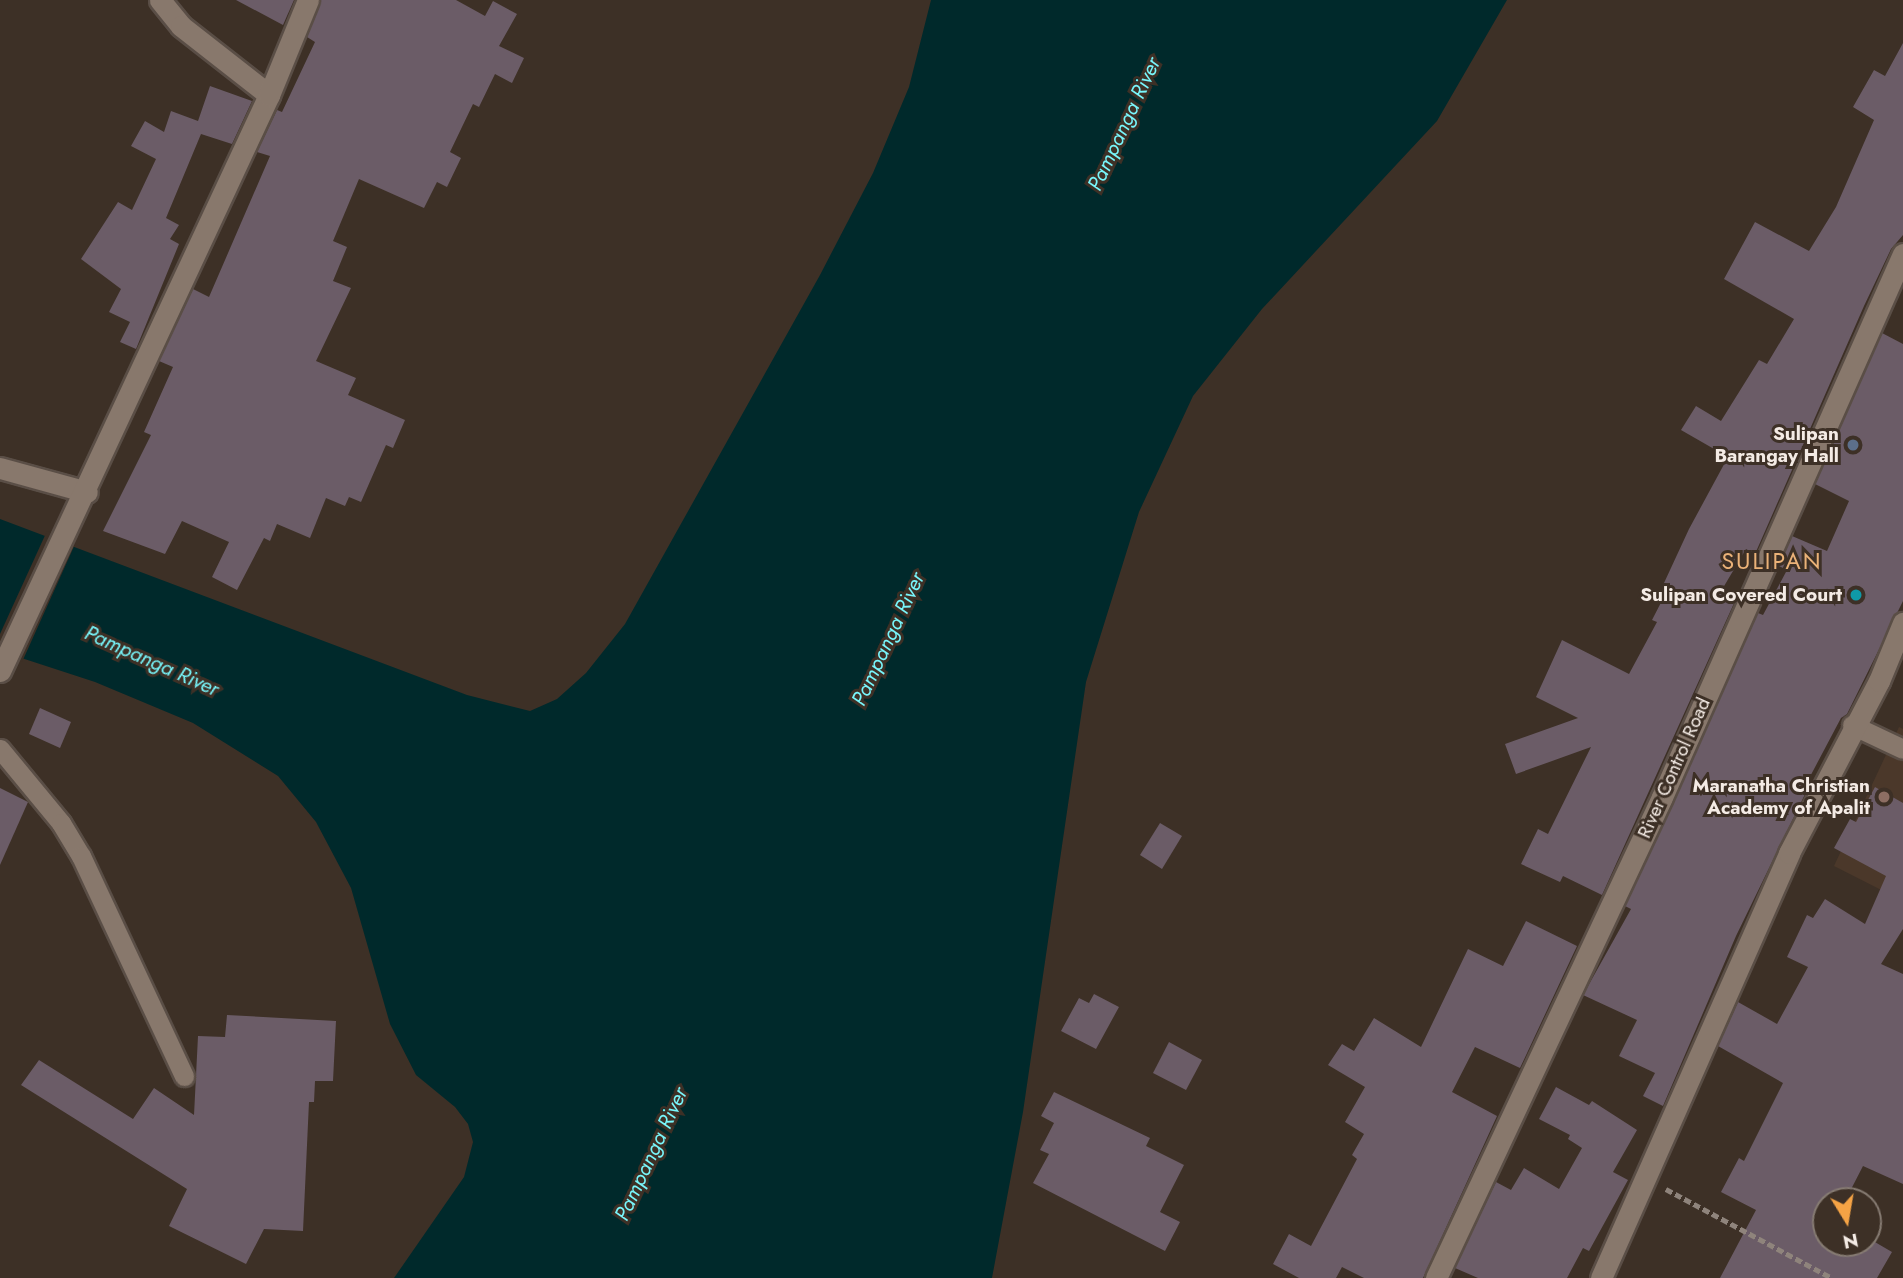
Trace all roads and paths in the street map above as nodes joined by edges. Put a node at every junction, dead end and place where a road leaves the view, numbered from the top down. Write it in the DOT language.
graph roads {
  1 [pos="160,0"];
  2 [pos="308,0"];
  3 [pos="269,94"];
  4 [pos="1903,254"];
  5 [pos="0,468"];
  6 [pos="87,492"];
  7 [pos="1903,623"];
  8 [pos="3,665"];
  9 [pos="1852,725"];
  10 [pos="0,749"];
  11 [pos="1903,750"];
  12 [pos="184,1076"];
  13 [pos="1647,1178"];
  14 [pos="1436,1278"];
  15 [pos="1601,1278"];
  16 [pos="1832,1278"];
  1 -- 3 [label="street"];
  2 -- 3 [label="street"];
  3 -- 6 [label="street"];
  4 -- 14 [label="street, River Control Road"];
  5 -- 6 [label="street"];
  6 -- 8 [label="street"];
  7 -- 9 [label="street"];
  9 -- 11 [label="lane"];
  9 -- 13 [label="street"];
  10 -- 12 [label="lane"];
  13 -- 15 [label="street"];
  13 -- 16 [label="path"];
}
